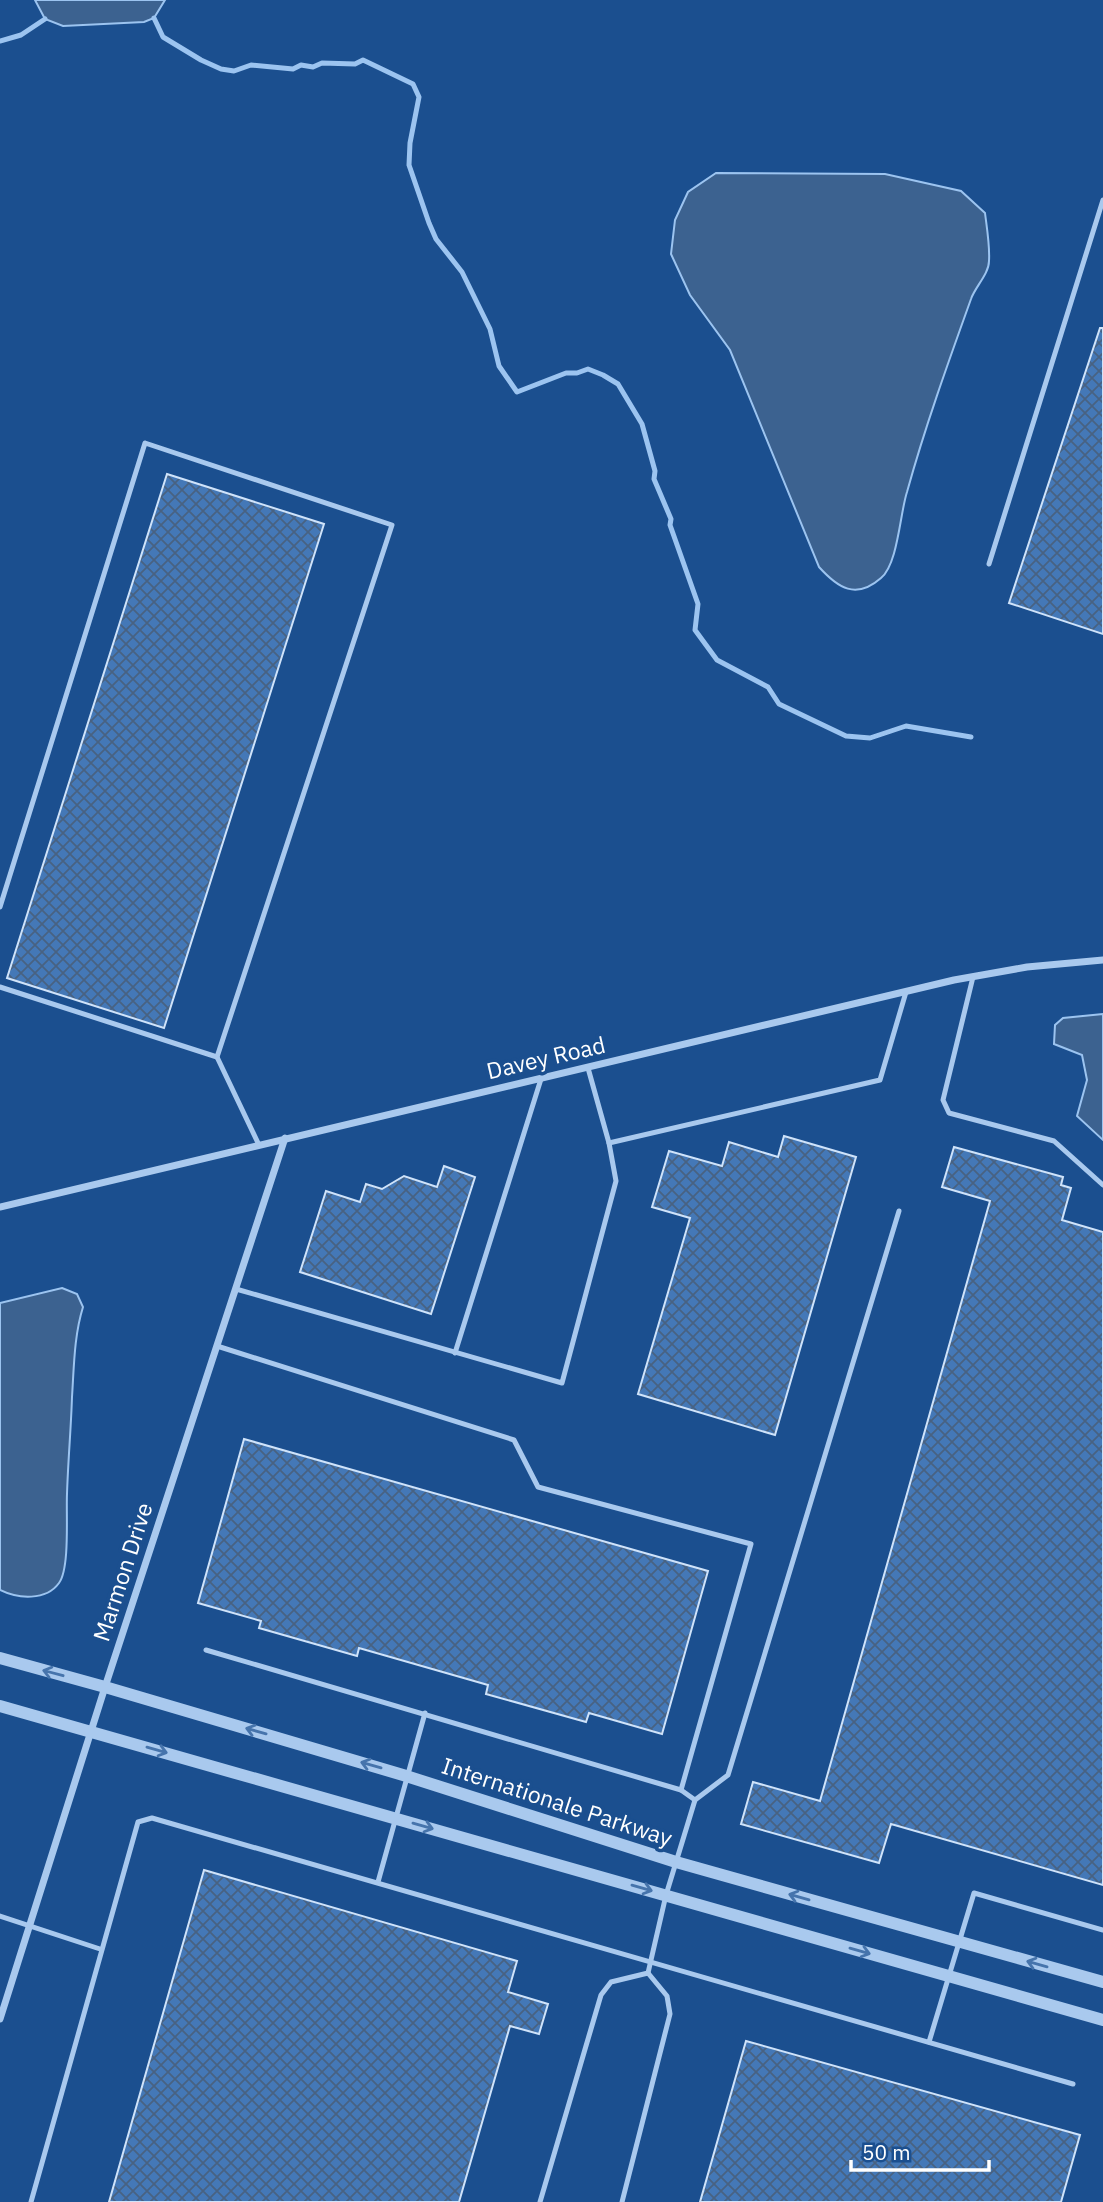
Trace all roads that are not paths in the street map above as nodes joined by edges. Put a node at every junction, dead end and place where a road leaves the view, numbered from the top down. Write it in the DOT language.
graph roads {
  1 [pos="1103,200"];
  2 [pos="989,564"];
  3 [pos="0,907"];
  4 [pos="1103,960"];
  5 [pos="972,977"];
  6 [pos="0,987"];
  7 [pos="906,992"];
  8 [pos="217,1058"];
  9 [pos="588,1068"];
  10 [pos="541,1079"];
  11 [pos="285,1138"];
  12 [pos="609,1143"];
  13 [pos="258,1144"];
  14 [pos="1103,1185"];
  15 [pos="0,1207"];
  16 [pos="899,1211"];
  17 [pos="236,1289"];
  18 [pos="217,1346"];
  19 [pos="455,1353"];
  20 [pos="206,1650"];
  21 [pos="0,1658"];
  22 [pos="105,1687"];
  23 [pos="0,1706"];
  24 [pos="425,1713"];
  25 [pos="91,1731"];
  26 [pos="407,1776"];
  27 [pos="681,1790"];
  28 [pos="695,1800"];
  29 [pos="397,1818"];
  30 [pos="676,1862"];
  31 [pos="378,1882"];
  32 [pos="666,1895"];
  33 [pos="0,1916"];
  34 [pos="29,1927"];
  35 [pos="1103,1930"];
  36 [pos="959,1942"];
  37 [pos="100,1949"];
  38 [pos="651,1961"];
  39 [pos="648,1973"];
  40 [pos="949,1976"];
  41 [pos="1103,1982"];
  42 [pos="0,2019"];
  43 [pos="1103,2020"];
  44 [pos="929,2042"];
  45 [pos="1073,2084"];
  46 [pos="31,2202"];
  47 [pos="540,2202"];
  48 [pos="622,2202"];
  1 -- 2 [label="lane"];
  3 -- 8 [label="lane"];
  4 -- 5 [label="street, Davey Road"];
  5 -- 7 [label="street, Davey Road"];
  5 -- 14 [label="lane"];
  6 -- 8 [label="lane"];
  7 -- 9 [label="street, Davey Road"];
  7 -- 12 [label="lane"];
  8 -- 13 [label="lane"];
  9 -- 10 [label="street, Davey Road"];
  9 -- 12 [label="lane"];
  10 -- 11 [label="street, Davey Road"];
  10 -- 19 [label="lane"];
  11 -- 13 [label="street, Davey Road"];
  11 -- 17 [label="street, Marmon Drive"];
  12 -- 19 [label="lane"];
  13 -- 15 [label="street, Davey Road"];
  16 -- 28 [label="lane"];
  17 -- 18 [label="street, Marmon Drive"];
  17 -- 19 [label="lane"];
  18 -- 22 [label="street, Marmon Drive"];
  18 -- 27 [label="lane"];
  20 -- 24 [label="lane"];
  22 -- 21 [label="street, Internationale Parkway, one-way"];
  22 -- 25 [label="street, Marmon Drive"];
  26 -- 22 [label="street, Internationale Parkway, one-way"];
  23 -- 25 [label="street"];
  24 -- 26 [label="lane"];
  24 -- 27 [label="lane"];
  25 -- 29 [label="street, one-way"];
  25 -- 34 [label="street, Marmon Drive"];
  26 -- 29 [label="lane"];
  26 -- 30 [label="street, Internationale Parkway"];
  27 -- 28 [label="lane"];
  28 -- 30 [label="lane"];
  29 -- 31 [label="lane"];
  29 -- 32 [label="street, one-way"];
  30 -- 32 [label="lane"];
  36 -- 30 [label="street, Internationale Parkway, one-way"];
  31 -- 37 [label="lane"];
  31 -- 38 [label="lane"];
  32 -- 38 [label="lane"];
  32 -- 40 [label="street, one-way"];
  33 -- 34 [label="lane"];
  34 -- 37 [label="lane"];
  34 -- 42 [label="street, Marmon Drive"];
  35 -- 36 [label="lane"];
  36 -- 40 [label="lane"];
  41 -- 36 [label="street, Internationale Parkway, one-way"];
  37 -- 46 [label="lane"];
  38 -- 39 [label="lane"];
  38 -- 44 [label="lane"];
  39 -- 47 [label="lane"];
  39 -- 48 [label="lane"];
  40 -- 43 [label="street"];
  40 -- 44 [label="lane"];
  44 -- 45 [label="lane"];
}
